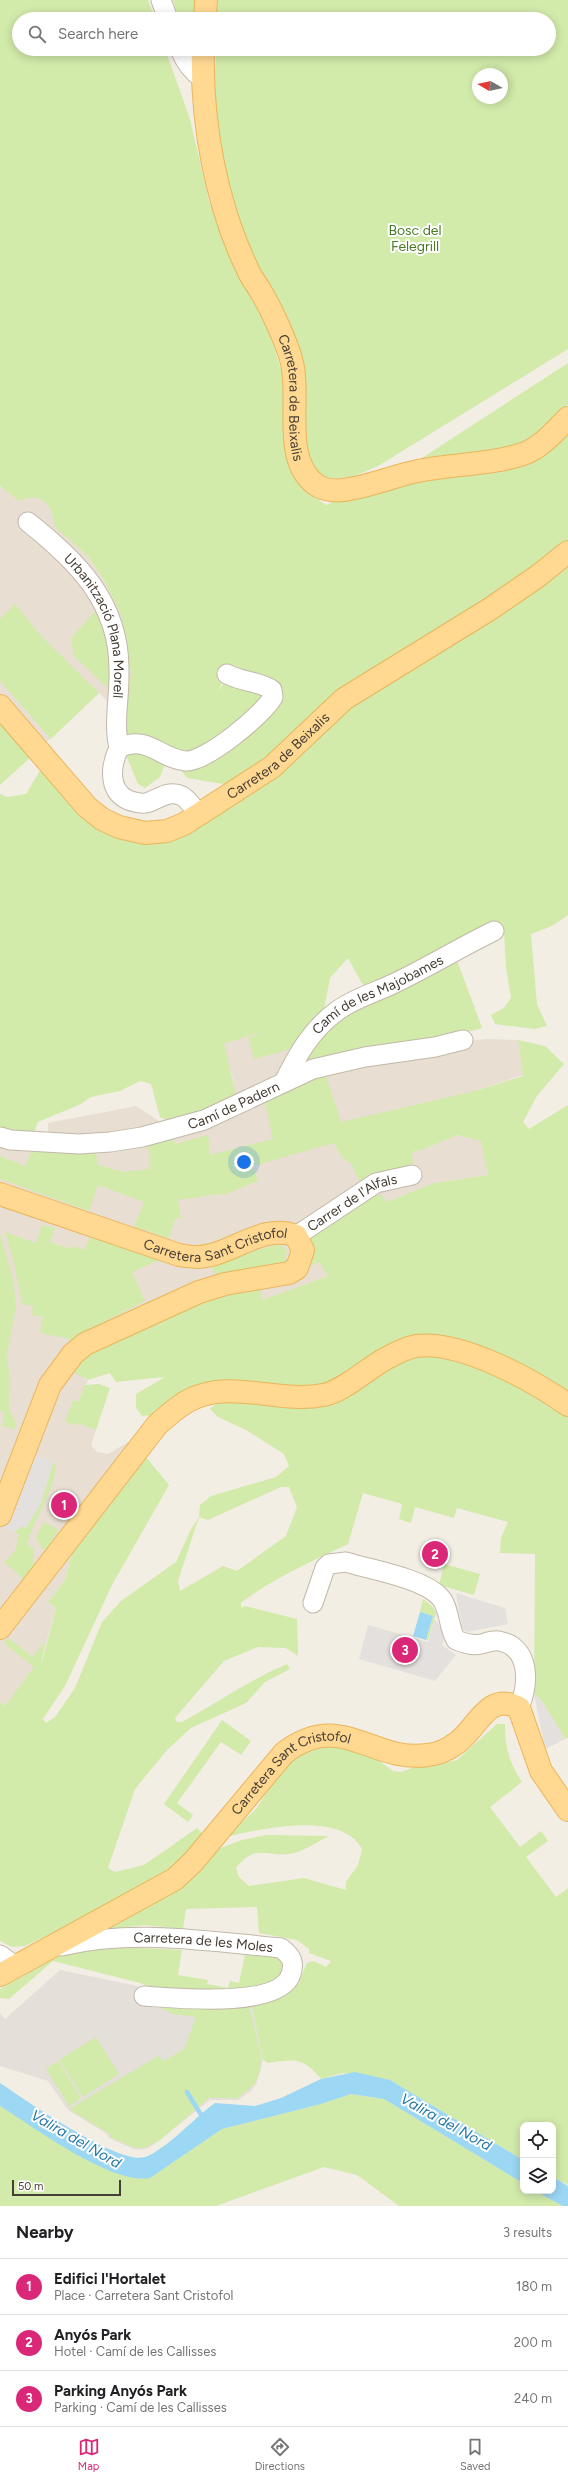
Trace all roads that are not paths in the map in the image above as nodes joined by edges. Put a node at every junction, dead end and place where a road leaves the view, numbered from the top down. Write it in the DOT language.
graph roads {
  1 [pos="161,0"];
  2 [pos="206,0"];
  3 [pos="165,12"];
  4 [pos="205,12"];
  5 [pos="183,56"];
  6 [pos="203,56"];
  7 [pos="203,79"];
  8 [pos="568,418"];
  9 [pos="28,522"];
  10 [pos="568,552"];
  11 [pos="227,674"];
  12 [pos="0,706"];
  13 [pos="119,748"];
  14 [pos="198,814"];
  15 [pos="494,931"];
  16 [pos="463,1040"];
  17 [pos="284,1082"];
  18 [pos="0,1137"];
  19 [pos="412,1175"];
  20 [pos="0,1194"];
  21 [pos="296,1236"];
  22 [pos="568,1405"];
  23 [pos="0,1515"];
  24 [pos="313,1603"];
  25 [pos="0,1628"];
  26 [pos="519,1708"];
  27 [pos="568,1810"];
  28 [pos="44,1950"];
  29 [pos="5,1967"];
  30 [pos="144,1996"];
  1 -- 3 [label="street"];
  2 -- 4 [label="main road"];
  5 -- 7 [label="street"];
  6 -- 7 [label="main road, Carretera de Beixalis"];
  7 -- 8 [label="main road, Carretera de Beixalis"];
  9 -- 13 [label="street, Urbanització Plana Morell"];
  10 -- 14 [label="main road, Carretera de Beixalis"];
  11 -- 13 [label="street"];
  12 -- 14 [label="main road, Carretera de Beixalis"];
  13 -- 14 [label="street"];
  15 -- 17 [label="street, Camí de les Majobames"];
  16 -- 17 [label="street, Camí de Padern"];
  17 -- 18 [label="street, Camí de Padern"];
  19 -- 21 [label="street, Carrer de l'Alfals"];
  20 -- 21 [label="main road, Carretera Sant Cristofol"];
  21 -- 23 [label="main road, Carretera Sant Cristofol"];
  22 -- 25 [label="main road"];
  24 -- 26 [label="street"];
  26 -- 27 [label="main road"];
  26 -- 28 [label="main road, Carretera Sant Cristofol"];
  28 -- 29 [label="main road, Carretera Sant Cristofol"];
  28 -- 30 [label="street, Carretera de les Moles"];
}
